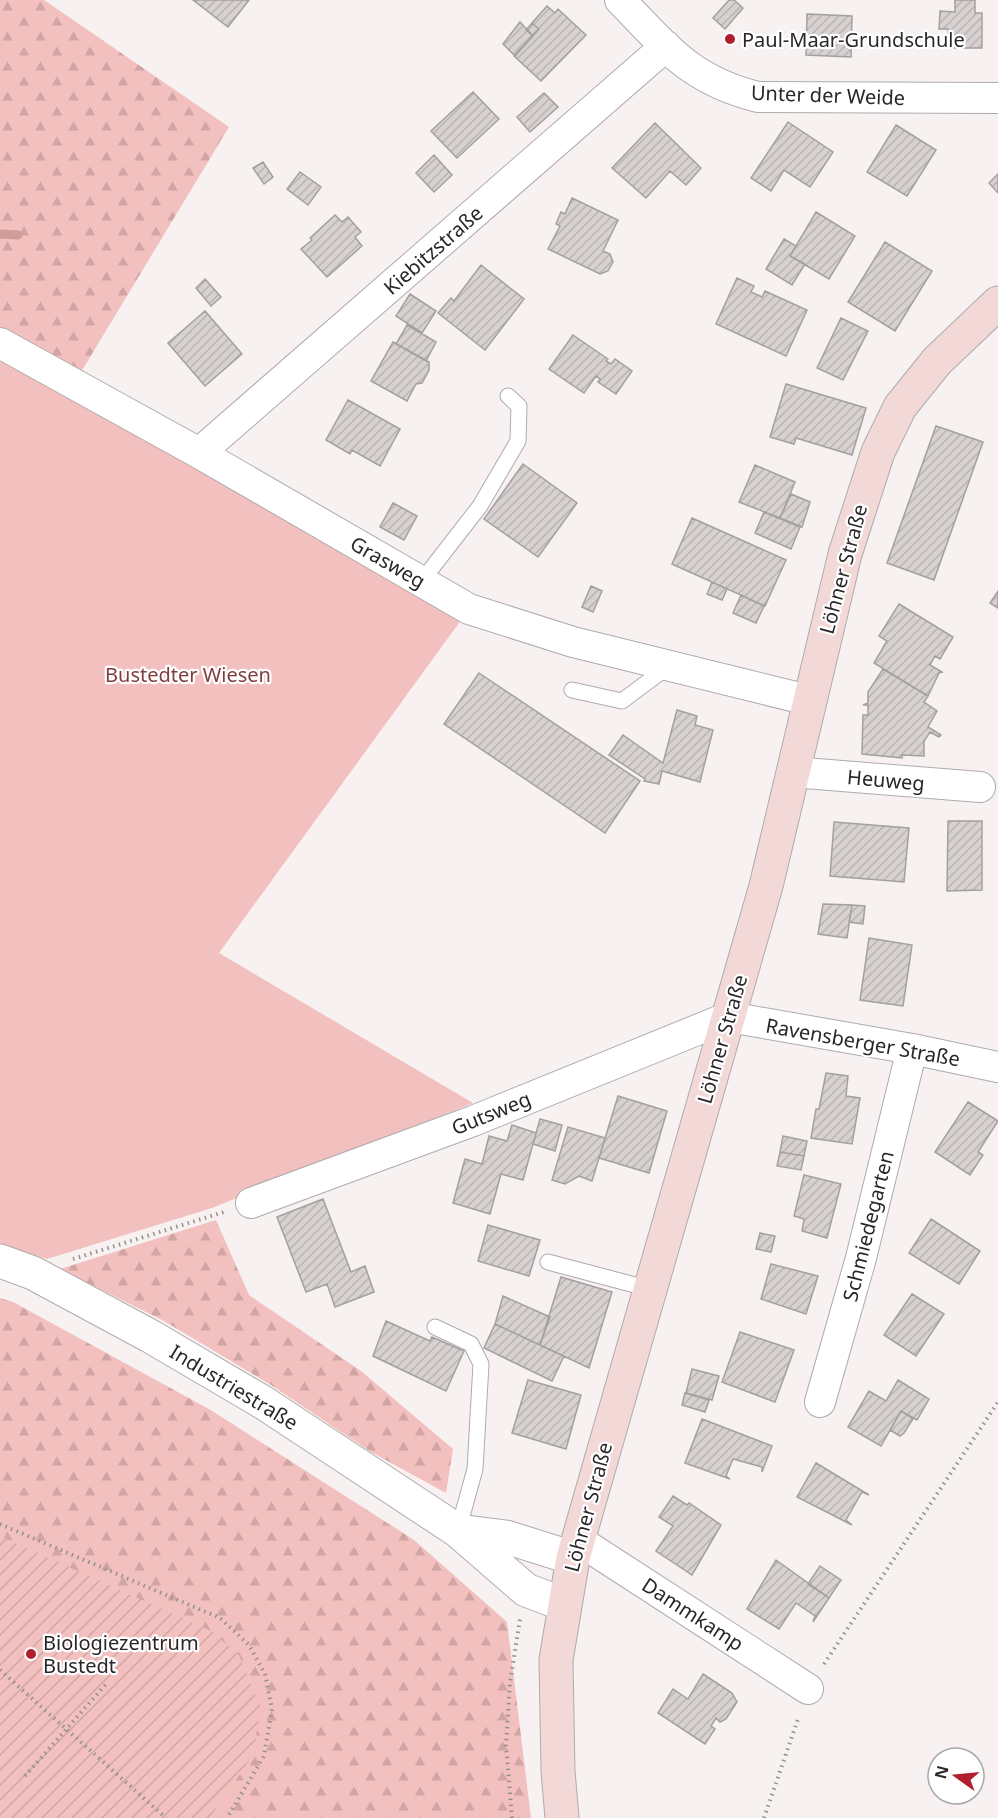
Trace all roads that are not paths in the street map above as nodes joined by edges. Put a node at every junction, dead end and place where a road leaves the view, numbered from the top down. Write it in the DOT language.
graph roads {
  1 [pos="620,0"];
  2 [pos="666,46"];
  3 [pos="998,98"];
  4 [pos="994,316"];
  5 [pos="0,343"];
  6 [pos="508,396"];
  7 [pos="199,453"];
  8 [pos="421,582"];
  9 [pos="669,666"];
  10 [pos="572,690"];
  11 [pos="808,700"];
  12 [pos="792,772"];
  13 [pos="980,788"];
  14 [pos="729,1017"];
  15 [pos="912,1049"];
  16 [pos="998,1068"];
  17 [pos="251,1203"];
  18 [pos="0,1261"];
  19 [pos="548,1262"];
  20 [pos="650,1288"];
  21 [pos="435,1327"];
  22 [pos="820,1402"];
  23 [pos="458,1532"];
  24 [pos="575,1549"];
  25 [pos="563,1604"];
  26 [pos="808,1689"];
  27 [pos="562,1818"];
  1 -- 2 [label="street, Unter der Weide"];
  2 -- 3 [label="street, Unter der Weide"];
  2 -- 7 [label="street, Kiebitzstraße"];
  4 -- 11 [label="main road, Löhner Straße"];
  5 -- 7 [label="street, Grasweg"];
  6 -- 8 [label="lane"];
  7 -- 8 [label="street, Grasweg"];
  8 -- 9 [label="street, Grasweg"];
  9 -- 10 [label="lane"];
  9 -- 11 [label="street, Grasweg"];
  11 -- 12 [label="main road, Löhner Straße"];
  12 -- 13 [label="street, Heuweg"];
  12 -- 14 [label="main road, Löhner Straße"];
  14 -- 15 [label="street, Ravensberger Straße"];
  14 -- 17 [label="street, Gutsweg"];
  14 -- 20 [label="main road, Löhner Straße"];
  15 -- 16 [label="street, Ravensberger Straße"];
  15 -- 22 [label="street, Schmiedegarten"];
  18 -- 23 [label="street, Industriestraße"];
  19 -- 20 [label="lane"];
  20 -- 24 [label="main road, Löhner Straße"];
  21 -- 23 [label="lane"];
  23 -- 24 [label="street, Industriestraße"];
  23 -- 25 [label="street, Industriestraße"];
  24 -- 25 [label="main road, Löhner Straße"];
  24 -- 26 [label="street, Dammkamp"];
  25 -- 27 [label="main road, Löhner Straße"];
}
